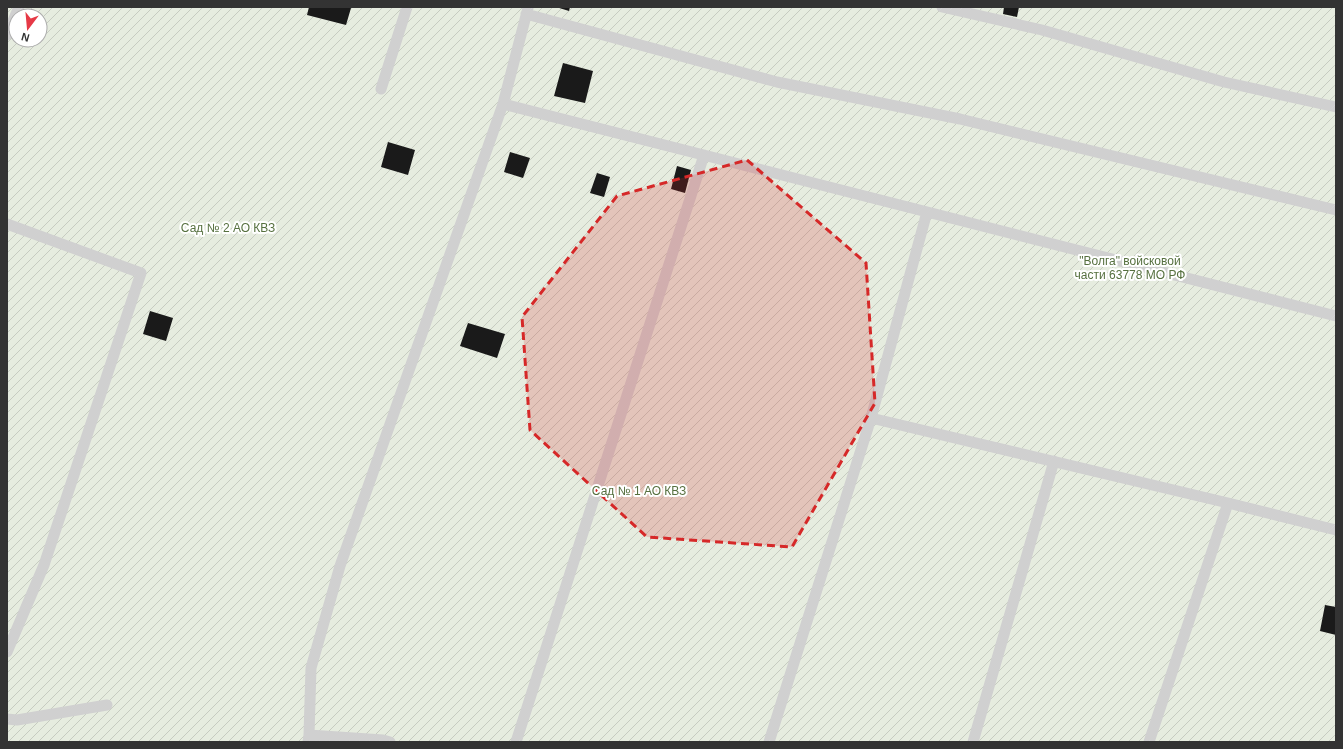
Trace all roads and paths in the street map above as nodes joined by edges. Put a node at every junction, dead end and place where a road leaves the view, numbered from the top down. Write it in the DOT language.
graph roads {
  1 [pos="19,7"];
  2 [pos="407,7"];
  3 [pos="942,7"];
  4 [pos="527,10"];
  5 [pos="7,36"];
  6 [pos="381,89"];
  7 [pos="503,104"];
  8 [pos="1336,107"];
  9 [pos="704,155"];
  10 [pos="1336,210"];
  11 [pos="927,212"];
  12 [pos="7,224"];
  13 [pos="1336,316"];
  14 [pos="871,418"];
  15 [pos="1054,461"];
  16 [pos="1228,502"];
  17 [pos="1336,530"];
  18 [pos="7,652"];
  19 [pos="107,705"];
  20 [pos="7,719"];
  21 [pos="308,739"];
  22 [pos="390,742"];
  23 [pos="516,742"];
  24 [pos="769,742"];
  25 [pos="972,742"];
  26 [pos="1149,742"];
  1 -- 5 [label="lane"];
  2 -- 6 [label="lane"];
  3 -- 8 [label="lane"];
  4 -- 7 [label="lane"];
  4 -- 10 [label="lane"];
  7 -- 9 [label="lane"];
  7 -- 21 [label="lane"];
  9 -- 11 [label="lane"];
  9 -- 23 [label="lane"];
  11 -- 13 [label="lane"];
  11 -- 14 [label="lane"];
  12 -- 18 [label="lane"];
  14 -- 15 [label="lane"];
  14 -- 24 [label="lane"];
  15 -- 16 [label="lane"];
  15 -- 25 [label="lane"];
  16 -- 17 [label="lane"];
  16 -- 26 [label="lane"];
  19 -- 20 [label="lane"];
  21 -- 22 [label="lane"];
}
